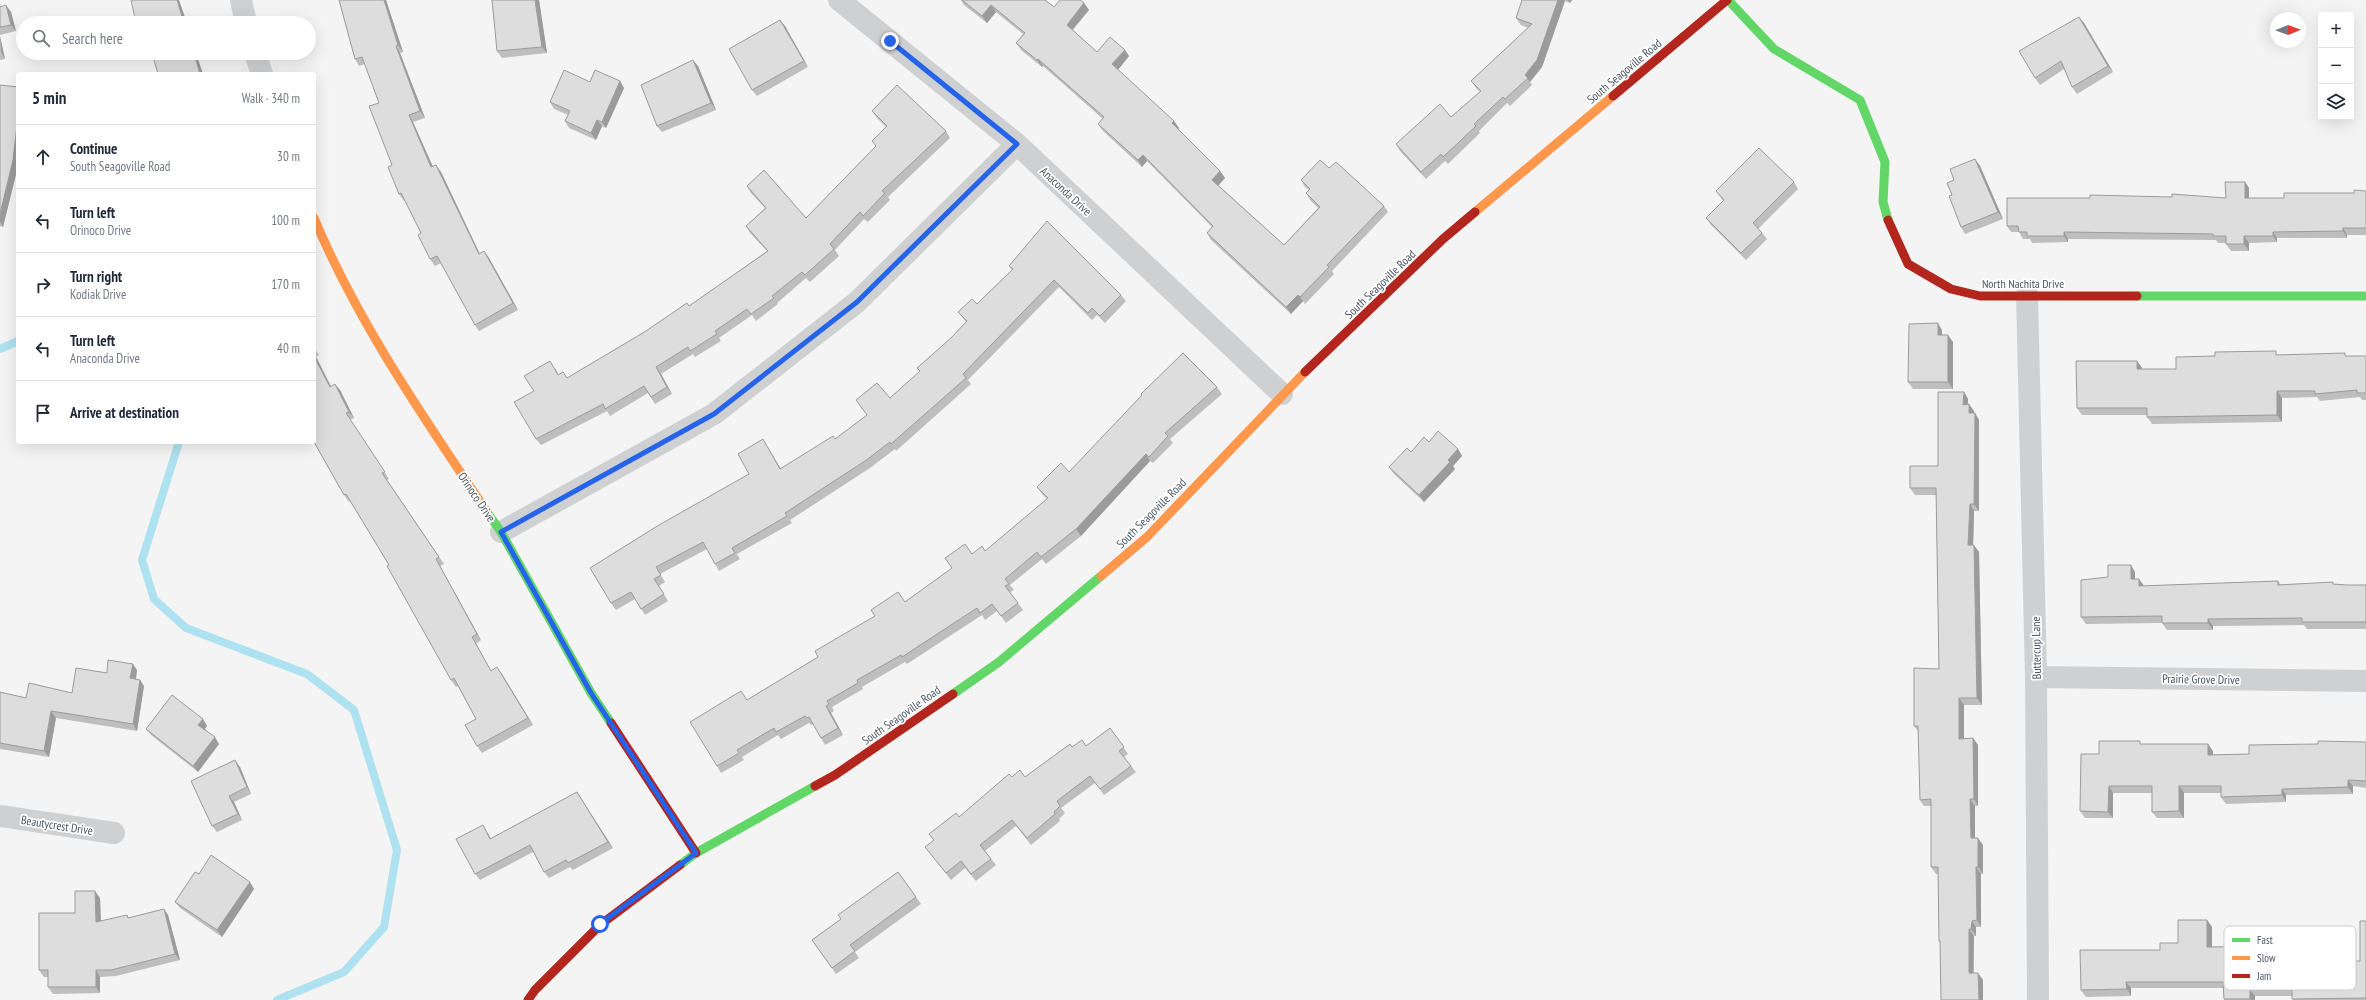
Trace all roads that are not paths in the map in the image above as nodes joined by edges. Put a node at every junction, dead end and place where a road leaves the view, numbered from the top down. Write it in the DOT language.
graph roads {
  1 [pos="241,0"];
  2 [pos="839,0"];
  3 [pos="1727,0"];
  4 [pos="244,16"];
  5 [pos="257,60"];
  6 [pos="261,72"];
  7 [pos="1017,144"];
  8 [pos="316,223"];
  9 [pos="2027,295"];
  10 [pos="2366,296"];
  11 [pos="1282,394"];
  12 [pos="501,532"];
  13 [pos="2036,677"];
  14 [pos="2366,681"];
  15 [pos="0,816"];
  16 [pos="114,833"];
  17 [pos="696,853"];
  18 [pos="528,1000"];
  19 [pos="2038,1000"];
  1 -- 4 [label="street"];
  2 -- 7 [label="street, Anaconda Drive"];
  3 -- 9 [label="street, North Nachita Drive"];
  3 -- 11 [label="street, South Seagoville Road"];
  5 -- 6 [label="street"];
  7 -- 11 [label="street, Anaconda Drive"];
  7 -- 12 [label="street"];
  8 -- 12 [label="street, Orinoco Drive"];
  9 -- 10 [label="street, North Nachita Drive"];
  9 -- 13 [label="street, Buttercup Lane"];
  11 -- 17 [label="street, South Seagoville Road"];
  12 -- 17 [label="street, Orinoco Drive"];
  13 -- 14 [label="street, Prairie Grove Drive"];
  13 -- 19 [label="street, Buttercup Lane"];
  15 -- 16 [label="street, Beautycrest Drive"];
  17 -- 18 [label="street, South Seagoville Road"];
}
